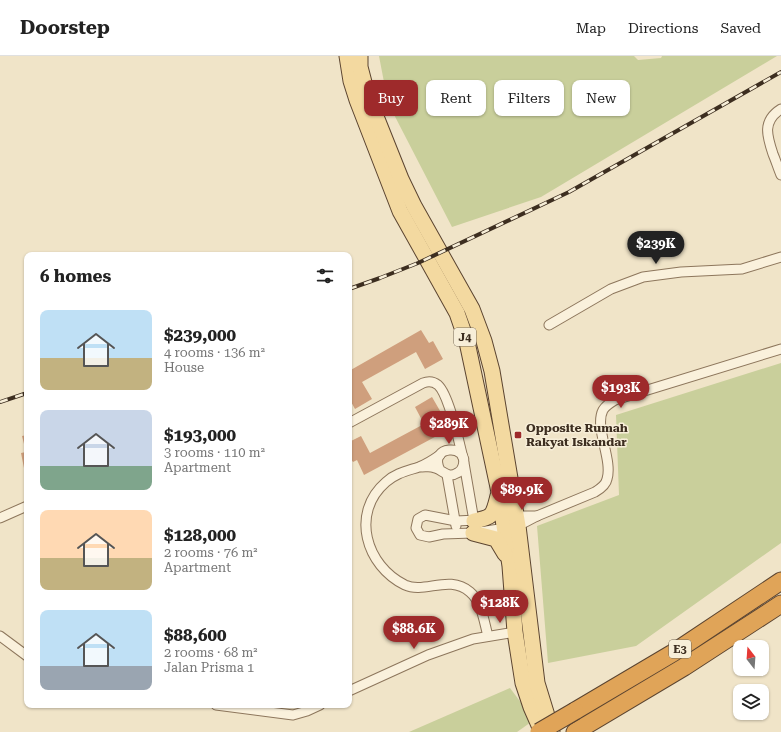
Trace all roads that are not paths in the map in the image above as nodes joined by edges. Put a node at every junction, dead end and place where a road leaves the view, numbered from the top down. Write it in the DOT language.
graph roads {
  1 [pos="347,56"];
  2 [pos="360,56"];
  3 [pos="781,109"];
  4 [pos="780,172"];
  5 [pos="781,257"];
  6 [pos="549,325"];
  7 [pos="781,349"];
  8 [pos="352,421"];
  9 [pos="456,426"];
  10 [pos="443,452"];
  11 [pos="463,460"];
  12 [pos="419,467"];
  13 [pos="443,472"];
  14 [pos="499,492"];
  15 [pos="24,507"];
  16 [pos="0,518"];
  17 [pos="456,521"];
  18 [pos="510,522"];
  19 [pos="473,527"];
  20 [pos="456,533"];
  21 [pos="510,566"];
  22 [pos="781,581"];
  23 [pos="781,604"];
  24 [pos="515,632"];
  25 [pos="0,636"];
  26 [pos="488,636"];
  27 [pos="24,654"];
  28 [pos="352,691"];
  29 [pos="239,708"];
  30 [pos="314,708"];
  31 [pos="578,731"];
  32 [pos="539,732"];
  33 [pos="542,732"];
  34 [pos="552,732"];
  1 -- 14 [label="main road, J4"];
  2 -- 18 [label="main road, J4"];
  3 -- 4 [label="street"];
  5 -- 6 [label="street"];
  7 -- 18 [label="street"];
  8 -- 9 [label="street"];
  9 -- 10 [label="street"];
  9 -- 11 [label="street"];
  10 -- 11 [label="street"];
  10 -- 12 [label="street"];
  10 -- 13 [label="street"];
  11 -- 13 [label="street"];
  11 -- 19 [label="street"];
  12 -- 13 [label="street"];
  12 -- 26 [label="street"];
  13 -- 17 [label="street"];
  14 -- 18 [label="main road, J4"];
  14 -- 19 [label="main road"];
  15 -- 16 [label="street"];
  17 -- 19 [label="street"];
  17 -- 20 [label="street"];
  17 -- 20 [label="street"];
  18 -- 19 [label="street"];
  18 -- 19 [label="street"];
  18 -- 21 [label="main road, J4"];
  18 -- 34 [label="main road, J4"];
  19 -- 20 [label="street"];
  19 -- 21 [label="main road"];
  21 -- 24 [label="main road, J4"];
  22 -- 32 [label="highway, E3, bridge"];
  23 -- 31 [label="highway, E3"];
  24 -- 26 [label="street"];
  24 -- 33 [label="main road, J4"];
  25 -- 27 [label="street"];
  26 -- 28 [label="street"];
  29 -- 30 [label="street"];
}
